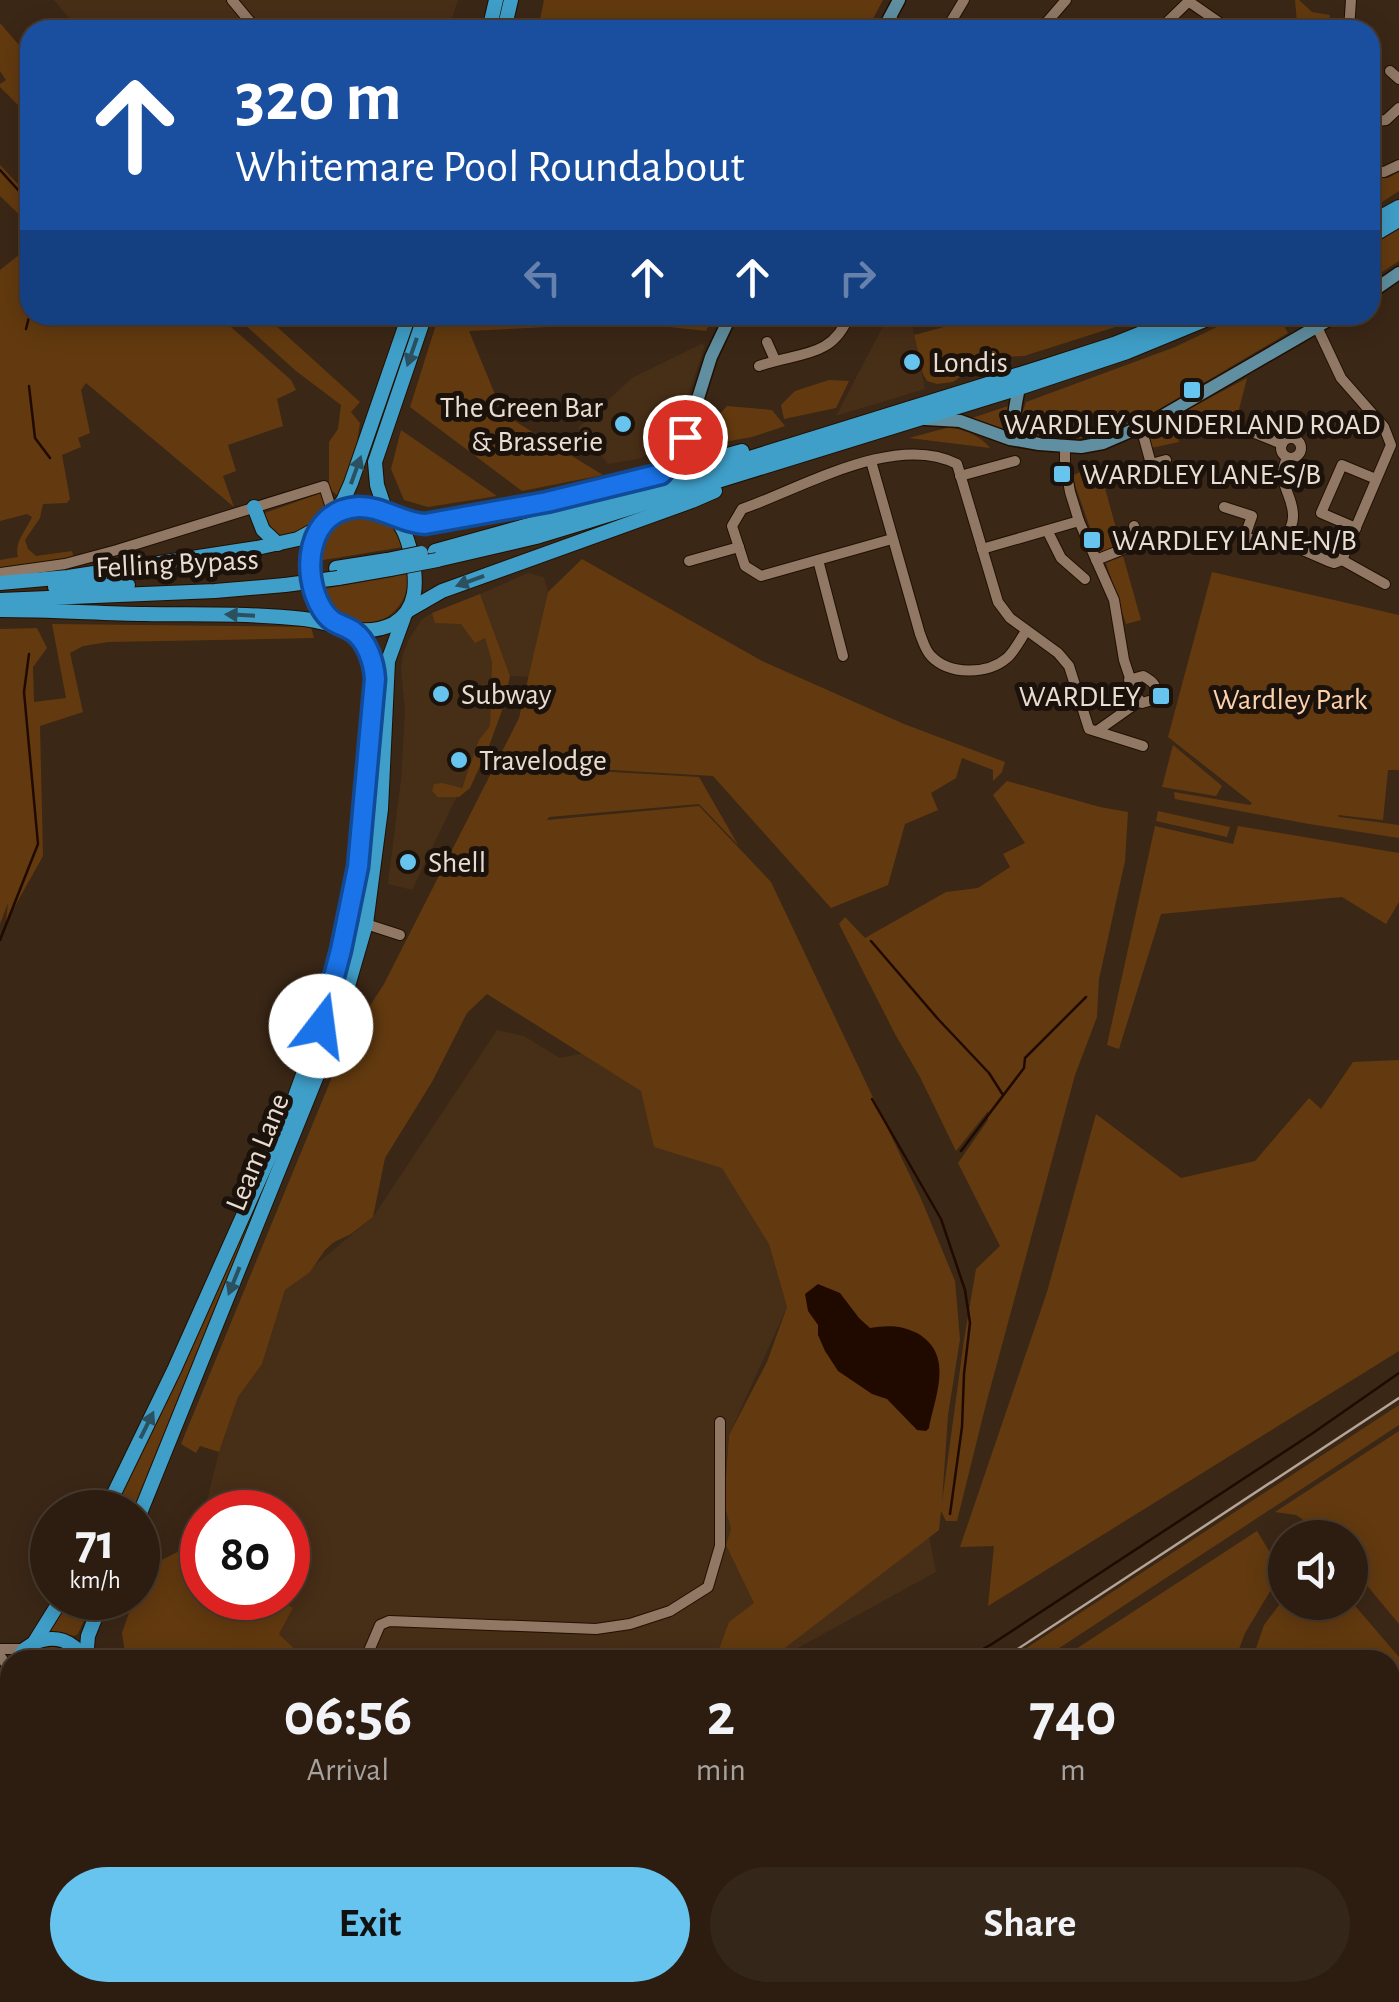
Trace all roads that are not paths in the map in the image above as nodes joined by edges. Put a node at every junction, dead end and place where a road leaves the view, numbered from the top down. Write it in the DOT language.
graph roads {
  1 [pos="232,0"];
  2 [pos="1066,0"];
  3 [pos="1189,1"];
  4 [pos="249,20"];
  5 [pos="1049,20"];
  6 [pos="1169,20"];
  7 [pos="1216,20"];
  8 [pos="406,325"];
  9 [pos="420,325"];
  10 [pos="727,325"];
  11 [pos="844,325"];
  12 [pos="1160,325"];
  13 [pos="1193,325"];
  14 [pos="1321,325"];
  15 [pos="1317,328"];
  16 [pos="766,342"];
  17 [pos="776,360"];
  18 [pos="759,366"];
  19 [pos="393,385"];
  20 [pos="1019,388"];
  21 [pos="694,411"];
  22 [pos="918,419"];
  23 [pos="378,428"];
  24 [pos="1141,428"];
  25 [pos="1255,433"];
  26 [pos="815,438"];
  27 [pos="1034,443"];
  28 [pos="1282,444"];
  29 [pos="1064,446"];
  30 [pos="716,458"];
  31 [pos="1287,458"];
  32 [pos="1015,460"];
  33 [pos="1166,460"];
  34 [pos="871,461"];
  35 [pos="770,465"];
  36 [pos="661,474"];
  37 [pos="960,476"];
  38 [pos="1376,479"];
  39 [pos="254,506"];
  40 [pos="1224,507"];
  41 [pos="390,514"];
  42 [pos="327,519"];
  43 [pos="1079,522"];
  44 [pos="1134,526"];
  45 [pos="1356,528"];
  46 [pos="1048,532"];
  47 [pos="892,539"];
  48 [pos="494,542"];
  49 [pos="1284,542"];
  50 [pos="278,544"];
  51 [pos="739,547"];
  52 [pos="982,549"];
  53 [pos="818,560"];
  54 [pos="1096,560"];
  55 [pos="1342,560"];
  56 [pos="688,561"];
  57 [pos="0,572"];
  58 [pos="284,580"];
  59 [pos="1084,580"];
  60 [pos="1385,584"];
  61 [pos="0,586"];
  62 [pos="0,600"];
  63 [pos="0,610"];
  64 [pos="406,614"];
  65 [pos="337,625"];
  66 [pos="354,632"];
  67 [pos="1026,632"];
  68 [pos="842,656"];
  69 [pos="1130,680"];
  70 [pos="1136,696"];
  71 [pos="1097,732"];
  72 [pos="1144,746"];
  73 [pos="366,924"];
  74 [pos="400,936"];
  75 [pos="720,1422"];
  76 [pos="116,1490"];
  77 [pos="149,1490"];
  78 [pos="47,1620"];
  79 [pos="94,1620"];
  80 [pos="27,1650"];
  81 [pos="28,1650"];
  82 [pos="79,1650"];
  83 [pos="86,1650"];
  84 [pos="370,1650"];
  1 -- 4 [label="street"];
  2 -- 5 [label="street"];
  3 -- 6 [label="street"];
  3 -- 7 [label="street"];
  8 -- 19 [label="highway"];
  9 -- 19 [label="highway, one-way"];
  10 -- 21 [label="main road"];
  11 -- 17 [label="street"];
  12 -- 26 [label="highway, Felling Bypass"];
  13 -- 20 [label="highway, Felling Bypass"];
  14 -- 15 [label="main road"];
  15 -- 24 [label="main road"];
  15 -- 38 [label="street"];
  16 -- 17 [label="street"];
  17 -- 18 [label="street"];
  19 -- 23 [label="highway"];
  20 -- 22 [label="highway, Felling Bypass"];
  20 -- 27 [label="main road"];
  21 -- 30 [label="highway"];
  21 -- 36 [label="highway"];
  22 -- 27 [label="main road"];
  22 -- 35 [label="highway, Felling Bypass"];
  23 -- 41 [label="highway"];
  42 -- 23 [label="highway, one-way"];
  24 -- 29 [label="main road"];
  24 -- 33 [label="street"];
  25 -- 28 [label="street"];
  26 -- 30 [label="highway"];
  26 -- 48 [label="highway, Felling Bypass"];
  27 -- 29 [label="main road"];
  28 -- 31 [label="street"];
  28 -- 31 [label="street"];
  29 -- 43 [label="street"];
  30 -- 36 [label="highway"];
  31 -- 49 [label="street"];
  32 -- 37 [label="street"];
  34 -- 37 [label="street"];
  34 -- 47 [label="street"];
  34 -- 51 [label="street"];
  35 -- 48 [label="highway, Felling Bypass"];
  35 -- 64 [label="highway, one-way"];
  36 -- 41 [label="highway"];
  37 -- 52 [label="street"];
  38 -- 45 [label="street"];
  38 -- 45 [label="street"];
  39 -- 42 [label="street"];
  39 -- 50 [label="highway"];
  39 -- 57 [label="street"];
  40 -- 49 [label="street"];
  41 -- 42 [label="highway"];
  41 -- 64 [label="highway"];
  42 -- 50 [label="highway"];
  42 -- 65 [label="highway"];
  43 -- 46 [label="street"];
  43 -- 54 [label="street"];
  44 -- 54 [label="street"];
  45 -- 55 [label="street"];
  46 -- 52 [label="street"];
  46 -- 59 [label="street"];
  47 -- 53 [label="street"];
  47 -- 67 [label="street"];
  48 -- 58 [label="highway, Felling Bypass, bridge"];
  49 -- 55 [label="street"];
  50 -- 61 [label="highway"];
  51 -- 53 [label="street"];
  51 -- 56 [label="street"];
  52 -- 67 [label="street"];
  53 -- 68 [label="street"];
  54 -- 69 [label="street"];
  55 -- 60 [label="street"];
  58 -- 61 [label="highway, Felling Bypass"];
  58 -- 62 [label="highway, Felling Bypass"];
  65 -- 63 [label="highway, one-way"];
  64 -- 66 [label="highway"];
  64 -- 73 [label="highway, Leam Lane"];
  65 -- 66 [label="highway"];
  76 -- 66 [label="highway, Leam Lane, one-way"];
  67 -- 71 [label="street"];
  69 -- 70 [label="street"];
  69 -- 70 [label="street"];
  70 -- 71 [label="street"];
  71 -- 72 [label="street"];
  73 -- 74 [label="street"];
  73 -- 77 [label="highway, Leam Lane, one-way"];
  75 -- 84 [label="street"];
  78 -- 80 [label="highway"];
  79 -- 83 [label="highway"];
  81 -- 82 [label="highway"];
}
